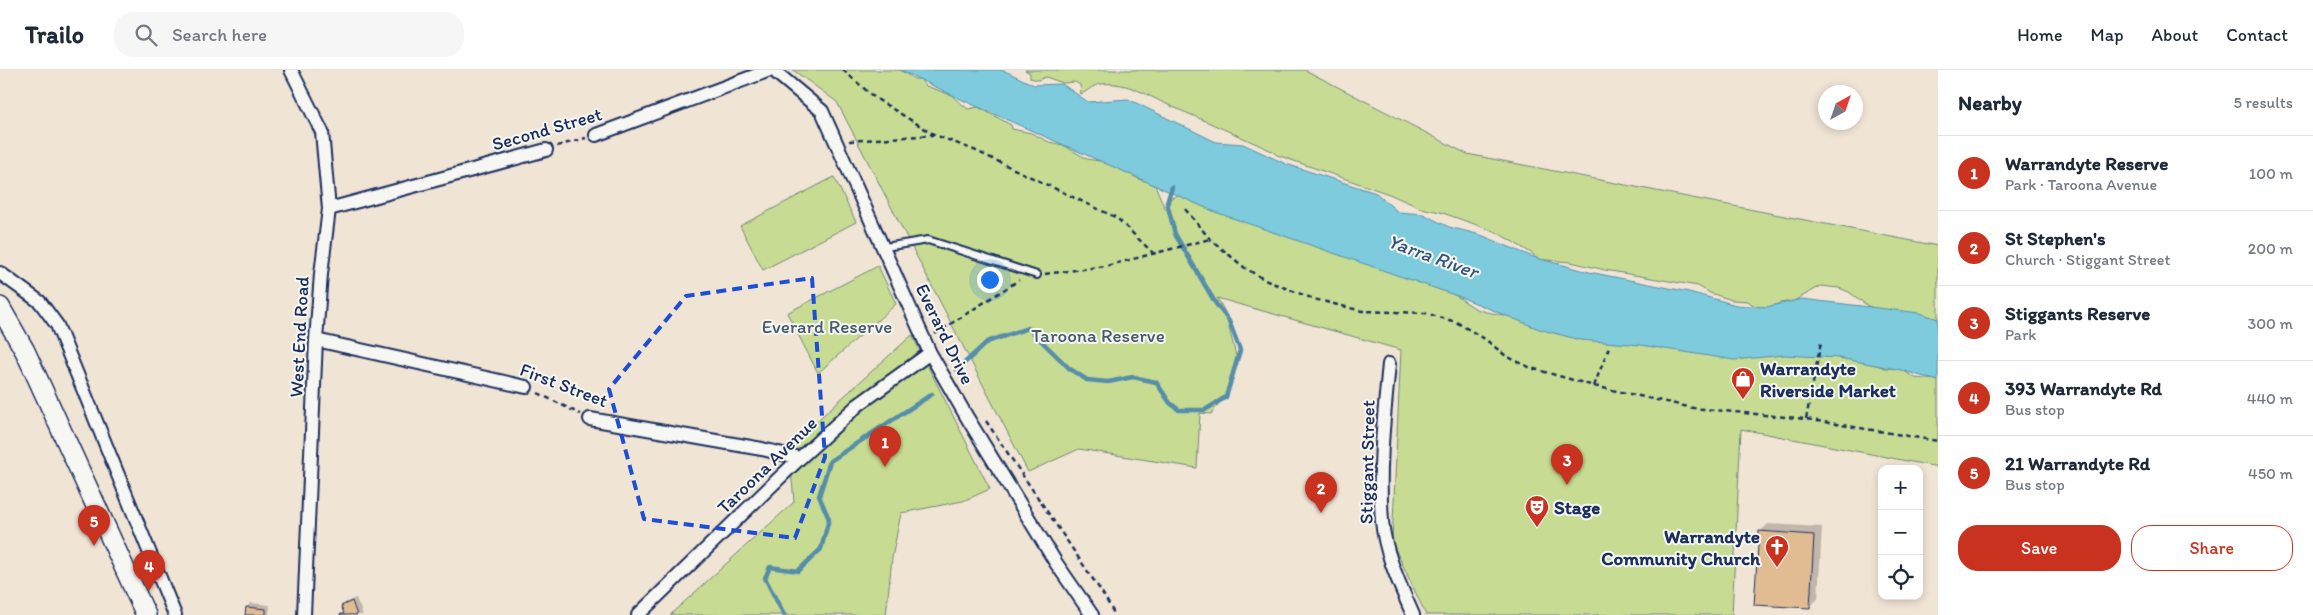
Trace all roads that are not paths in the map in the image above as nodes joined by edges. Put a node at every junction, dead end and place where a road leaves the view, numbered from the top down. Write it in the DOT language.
graph roads {
  1 [pos="291,70"];
  2 [pos="770,70"];
  3 [pos="773,70"];
  4 [pos="596,135"];
  5 [pos="546,150"];
  6 [pos="329,209"];
  7 [pos="885,247"];
  8 [pos="0,273"];
  9 [pos="1034,274"];
  10 [pos="0,307"];
  11 [pos="316,340"];
  12 [pos="930,353"];
  13 [pos="1389,364"];
  14 [pos="526,387"];
  15 [pos="590,419"];
  16 [pos="800,458"];
  17 [pos="120,560"];
  18 [pos="140,615"];
  19 [pos="146,615"];
  20 [pos="175,615"];
  21 [pos="304,615"];
  22 [pos="638,615"];
  23 [pos="1092,615"];
  24 [pos="1413,615"];
  1 -- 6 [label="street, West End Road"];
  2 -- 4 [label="street, Second Street"];
  3 -- 7 [label="street, Everard Drive"];
  5 -- 6 [label="street, Second Street"];
  6 -- 11 [label="street, West End Road"];
  7 -- 9 [label="lane"];
  7 -- 12 [label="street, Everard Drive"];
  8 -- 20 [label="street"];
  10 -- 17 [label="main road"];
  11 -- 14 [label="street, First Street"];
  11 -- 21 [label="street, West End Road"];
  12 -- 16 [label="street, Taroona Avenue"];
  12 -- 23 [label="street, Everard Drive"];
  13 -- 24 [label="street, Stiggant Street"];
  15 -- 16 [label="street, First Street"];
  16 -- 22 [label="street, Taroona Avenue"];
  17 -- 18 [label="main road"];
  17 -- 19 [label="main road"];
}
